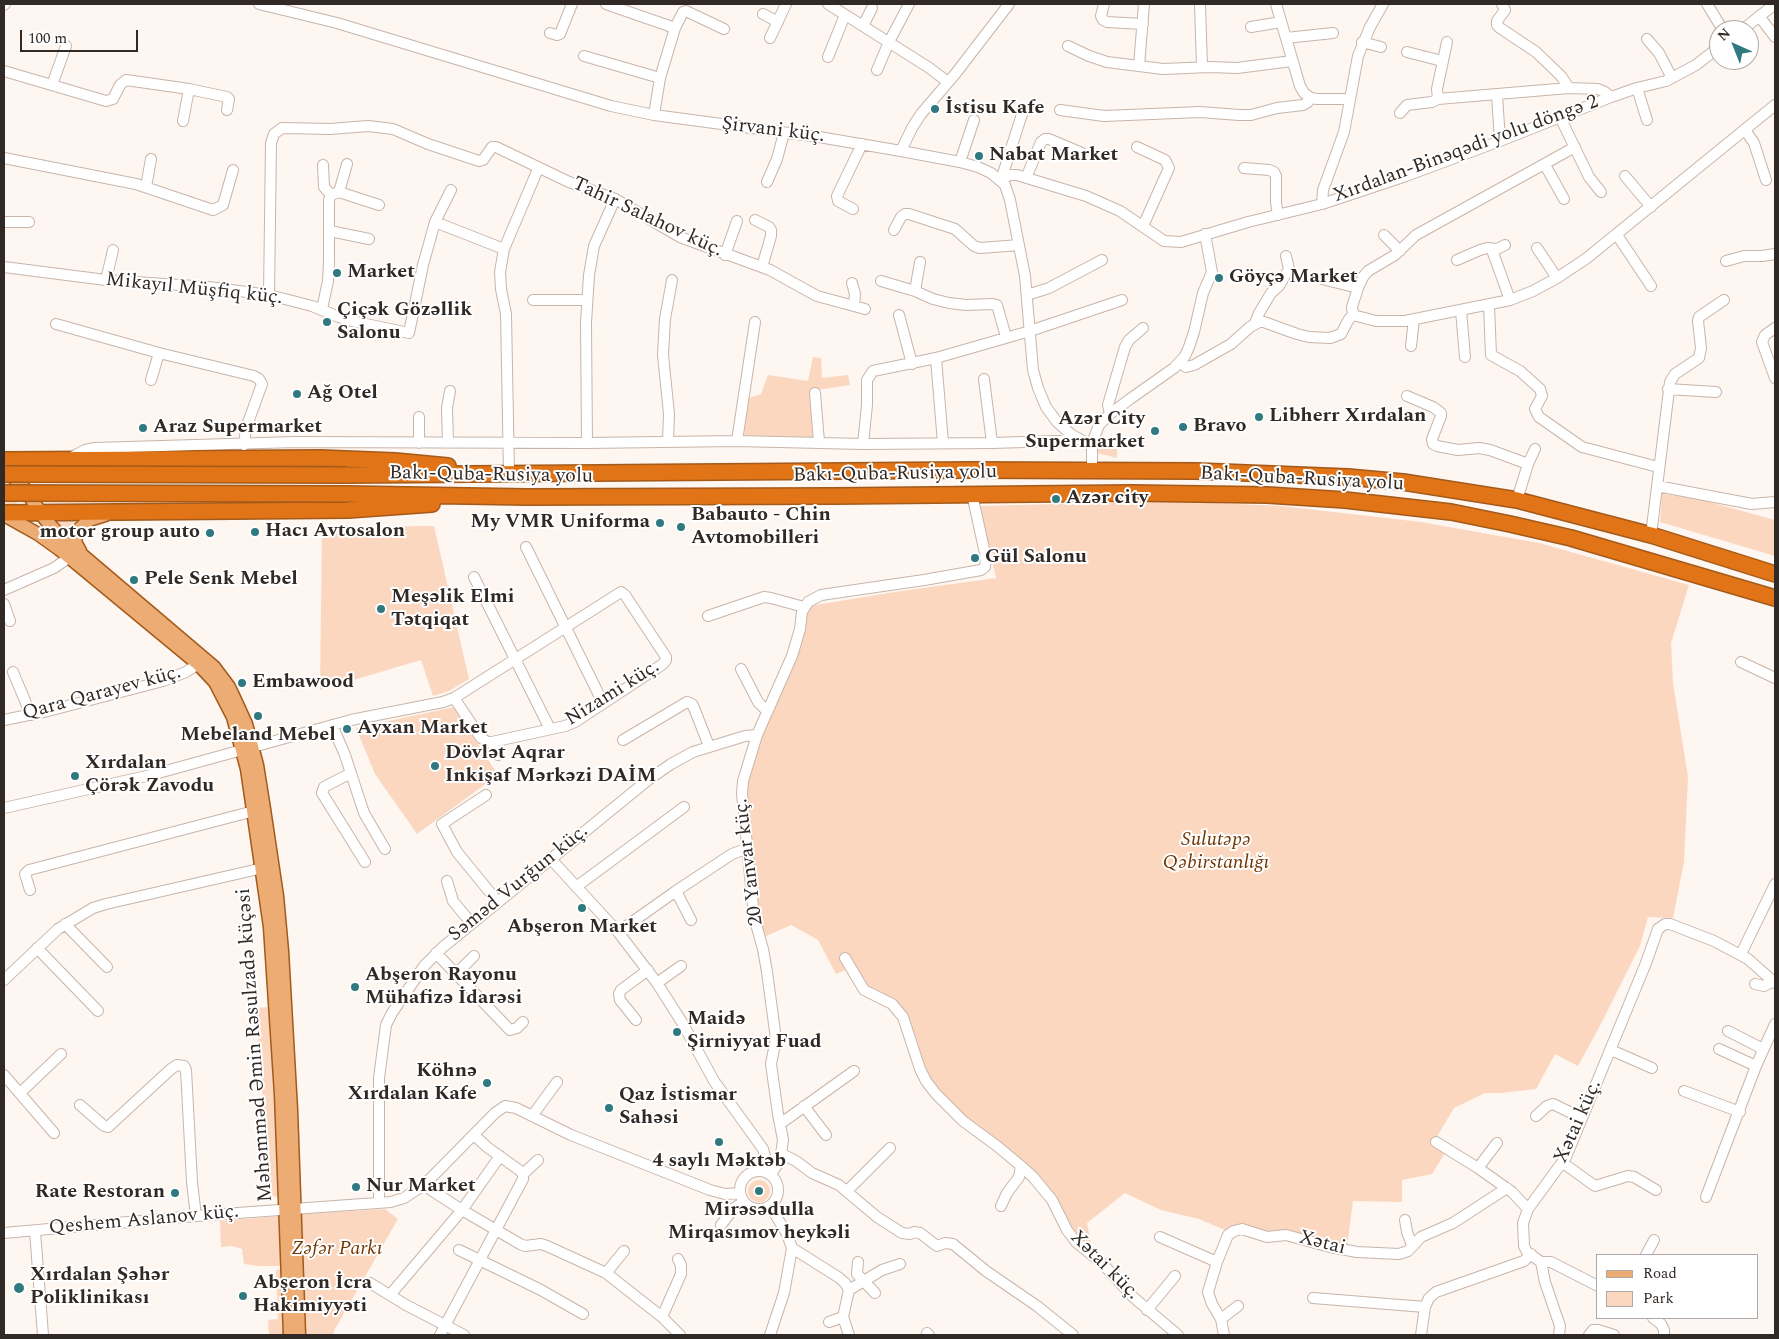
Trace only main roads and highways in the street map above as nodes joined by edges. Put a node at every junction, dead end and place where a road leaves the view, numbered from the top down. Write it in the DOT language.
graph roads {
  1 [pos="4,453"];
  2 [pos="4,460"];
  3 [pos="37,460"];
  4 [pos="4,468"];
  5 [pos="509,473"];
  6 [pos="4,474"];
  7 [pos="19,482"];
  8 [pos="4,493"];
  9 [pos="508,497"];
  10 [pos="119,511"];
  11 [pos="41,513"];
  12 [pos="4,514"];
  13 [pos="86,559"];
  14 [pos="1775,574"];
  15 [pos="1775,598"];
  16 [pos="248,749"];
  17 [pos="290,1209"];
  18 [pos="290,1335"];
  19 [pos="299,1335"];
  1 -- 3 [label="highway"];
  2 -- 3 [label="highway"];
  3 -- 5 [label="highway"];
  4 -- 7 [label="main road, Məhəmməd Əmin Rəsulzadə küçəsi"];
  5 -- 6 [label="highway, Bakı-Quba-Rusiya yolu, bridge"];
  5 -- 14 [label="highway, Bakı-Quba-Rusiya yolu"];
  7 -- 11 [label="main road, Məhəmməd Əmin Rəsulzadə küçəsi"];
  7 -- 12 [label="main road"];
  8 -- 9 [label="highway, Bakı-Quba-Rusiya yolu, bridge"];
  9 -- 10 [label="highway"];
  9 -- 15 [label="highway, Bakı-Quba-Rusiya yolu"];
  10 -- 11 [label="highway"];
  10 -- 13 [label="main road"];
  11 -- 12 [label="highway"];
  11 -- 13 [label="main road, Məhəmməd Əmin Rəsulzadə küçəsi"];
  12 -- 16 [label="main road, Məhəmməd Əmin Rəsulzadə küçəsi"];
  13 -- 16 [label="main road, Məhəmməd Əmin Rəsulzadə küçəsi"];
  16 -- 17 [label="main road, Məhəmməd Əmin Rəsulzadə küçəsi"];
  16 -- 17 [label="main road, Məhəmməd Əmin Rəsulzadə küçəsi"];
  17 -- 18 [label="main road, Məhəmməd Əmin Rəsulzadə küçəsi"];
  17 -- 19 [label="main road, Məhəmməd Əmin Rəsulzadə küçəsi"];
}
